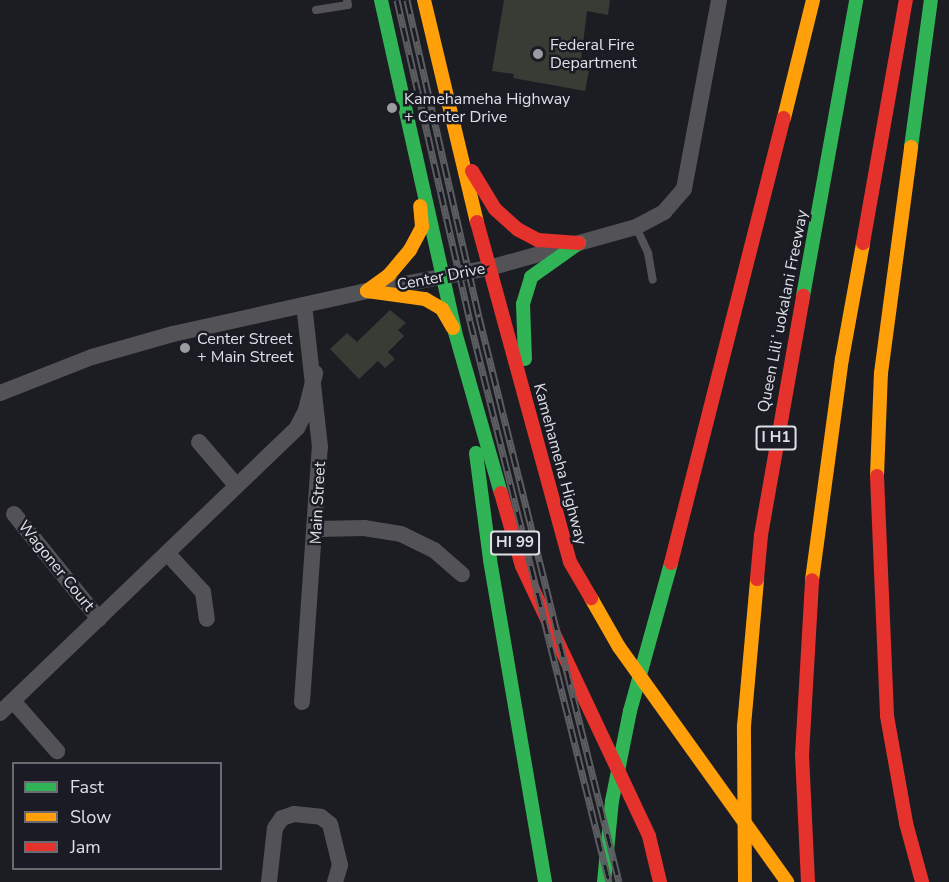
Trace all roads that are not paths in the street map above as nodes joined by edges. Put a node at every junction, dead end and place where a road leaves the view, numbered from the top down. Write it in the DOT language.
graph roads {
  1 [pos="347,0"];
  2 [pos="381,0"];
  3 [pos="424,0"];
  4 [pos="719,0"];
  5 [pos="813,0"];
  6 [pos="856,0"];
  7 [pos="906,0"];
  8 [pos="931,0"];
  9 [pos="316,10"];
  10 [pos="456,145"];
  11 [pos="418,160"];
  12 [pos="636,227"];
  13 [pos="579,243"];
  14 [pos="489,268"];
  15 [pos="442,277"];
  16 [pos="653,280"];
  17 [pos="367,291"];
  18 [pos="304,305"];
  19 [pos="455,332"];
  20 [pos="465,369"];
  21 [pos="315,373"];
  22 [pos="0,393"];
  23 [pos="525,399"];
  24 [pos="199,442"];
  25 [pos="235,484"];
  26 [pos="14,514"];
  27 [pos="317,529"];
  28 [pos="167,553"];
  29 [pos="462,574"];
  30 [pos="880,611"];
  31 [pos="99,619"];
  32 [pos="207,619"];
  33 [pos="13,701"];
  34 [pos="302,702"];
  35 [pos="0,713"];
  36 [pos="57,751"];
  37 [pos="612,801"];
  38 [pos="756,837"];
  39 [pos="269,882"];
  40 [pos="335,882"];
  41 [pos="545,882"];
  42 [pos="604,882"];
  43 [pos="617,882"];
  44 [pos="660,882"];
  45 [pos="745,882"];
  46 [pos="787,882"];
  47 [pos="801,882"];
  48 [pos="808,882"];
  49 [pos="922,882"];
  50 [pos="932,882"];
  1 -- 9 [label="lane"];
  2 -- 11 [label="main road, HI 99"];
  3 -- 10 [label="main road, Kamehameha Highway / HI 99"];
  4 -- 12 [label="street, Center Drive"];
  5 -- 37 [label="main road"];
  6 -- 45 [label="main road, Queen Liliʻuokalani Freeway / I H1"];
  7 -- 48 [label="main road"];
  8 -- 30 [label="main road"];
  10 -- 13 [label="main road"];
  10 -- 14 [label="main road, Kamehameha Highway / HI 99"];
  11 -- 15 [label="main road, HI 99"];
  11 -- 17 [label="main road"];
  12 -- 13 [label="street, Center Drive"];
  12 -- 16 [label="lane"];
  13 -- 14 [label="street, Center Drive"];
  13 -- 23 [label="main road"];
  14 -- 15 [label="street, Center Drive"];
  14 -- 23 [label="main road, Kamehameha Highway / HI 99"];
  15 -- 17 [label="street, Center Drive"];
  15 -- 19 [label="main road, HI 99"];
  17 -- 18 [label="street, Center Drive"];
  17 -- 19 [label="main road"];
  18 -- 21 [label="street, Main Street"];
  18 -- 22 [label="street, Center Drive"];
  19 -- 20 [label="main road, HI 99"];
  20 -- 41 [label="main road"];
  20 -- 44 [label="main road, HI 99"];
  21 -- 25 [label="street"];
  21 -- 27 [label="street, Main Street"];
  23 -- 38 [label="main road, Kamehameha Highway / HI 99"];
  24 -- 25 [label="street"];
  25 -- 28 [label="street"];
  26 -- 31 [label="street, Wagoner Court"];
  27 -- 29 [label="street"];
  27 -- 34 [label="street, Main Street"];
  28 -- 31 [label="street"];
  28 -- 32 [label="street"];
  30 -- 49 [label="main road"];
  30 -- 50 [label="main road"];
  31 -- 33 [label="street"];
  33 -- 35 [label="street"];
  33 -- 36 [label="street"];
  37 -- 42 [label="main road"];
  37 -- 43 [label="main road"];
  38 -- 46 [label="main road, Kamehameha Highway / HI 99"];
  38 -- 47 [label="main road"];
  39 -- 40 [label="street"];
}
